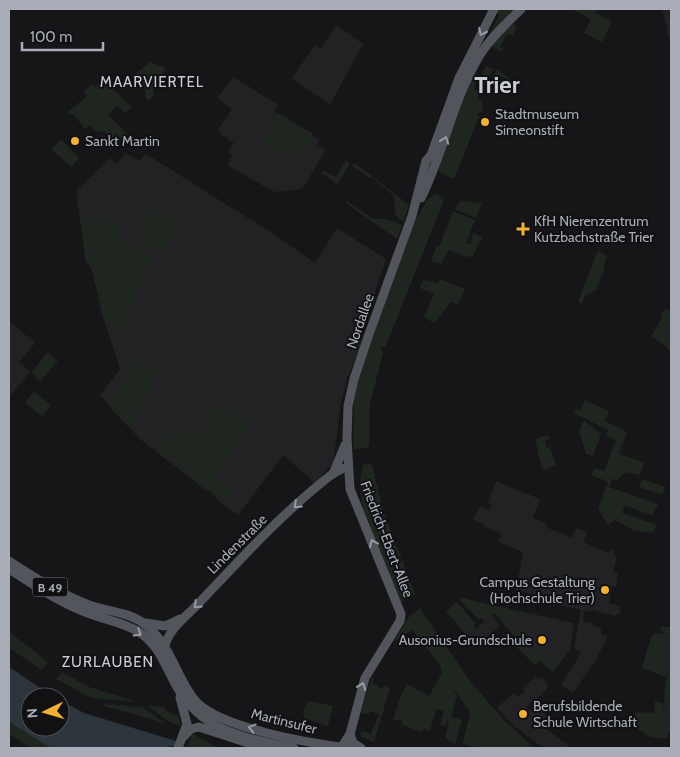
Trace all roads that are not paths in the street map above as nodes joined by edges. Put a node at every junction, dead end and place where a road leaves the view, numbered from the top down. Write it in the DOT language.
graph roads {
  1 [pos="494,9"];
  2 [pos="521,9"];
  3 [pos="475,55"];
  4 [pos="347,438"];
  5 [pos="348,467"];
  6 [pos="336,472"];
  7 [pos="350,489"];
  8 [pos="9,562"];
  9 [pos="9,569"];
  10 [pos="181,619"];
  11 [pos="141,621"];
  12 [pos="165,644"];
  13 [pos="162,655"];
  14 [pos="177,687"];
  15 [pos="217,716"];
  16 [pos="190,724"];
  17 [pos="350,734"];
  18 [pos="178,748"];
  19 [pos="264,748"];
  20 [pos="294,748"];
  21 [pos="345,748"];
  22 [pos="361,748"];
  1 -- 3 [label="main road, one-way"];
  2 -- 3 [label="main road"];
  3 -- 4 [label="main road, Nordallee"];
  4 -- 5 [label="main road, Nordallee"];
  4 -- 6 [label="main road, Nordallee"];
  5 -- 6 [label="main road, Lindenstraße"];
  5 -- 7 [label="main road, Friedrich-Ebert-Allee"];
  6 -- 7 [label="main road"];
  6 -- 10 [label="main road, Lindenstraße, one-way"];
  17 -- 7 [label="main road, Friedrich-Ebert-Allee, one-way"];
  8 -- 11 [label="main road, B 49"];
  9 -- 13 [label="main road, B 49, one-way"];
  10 -- 11 [label="main road"];
  10 -- 12 [label="main road, Lindenstraße"];
  11 -- 12 [label="main road, B 49"];
  12 -- 13 [label="main road, Lindenstraße"];
  12 -- 15 [label="main road, B 49"];
  13 -- 14 [label="main road, B 49"];
  14 -- 16 [label="main road, B 49"];
  14 -- 16 [label="main road"];
  15 -- 16 [label="main road, Martinsufer"];
  21 -- 15 [label="main road, Martinsufer / B 49, one-way"];
  16 -- 18 [label="main road"];
  16 -- 19 [label="main road"];
  16 -- 20 [label="main road, Martinsufer / B 49"];
  17 -- 21 [label="main road"];
  17 -- 22 [label="main road"];
}
